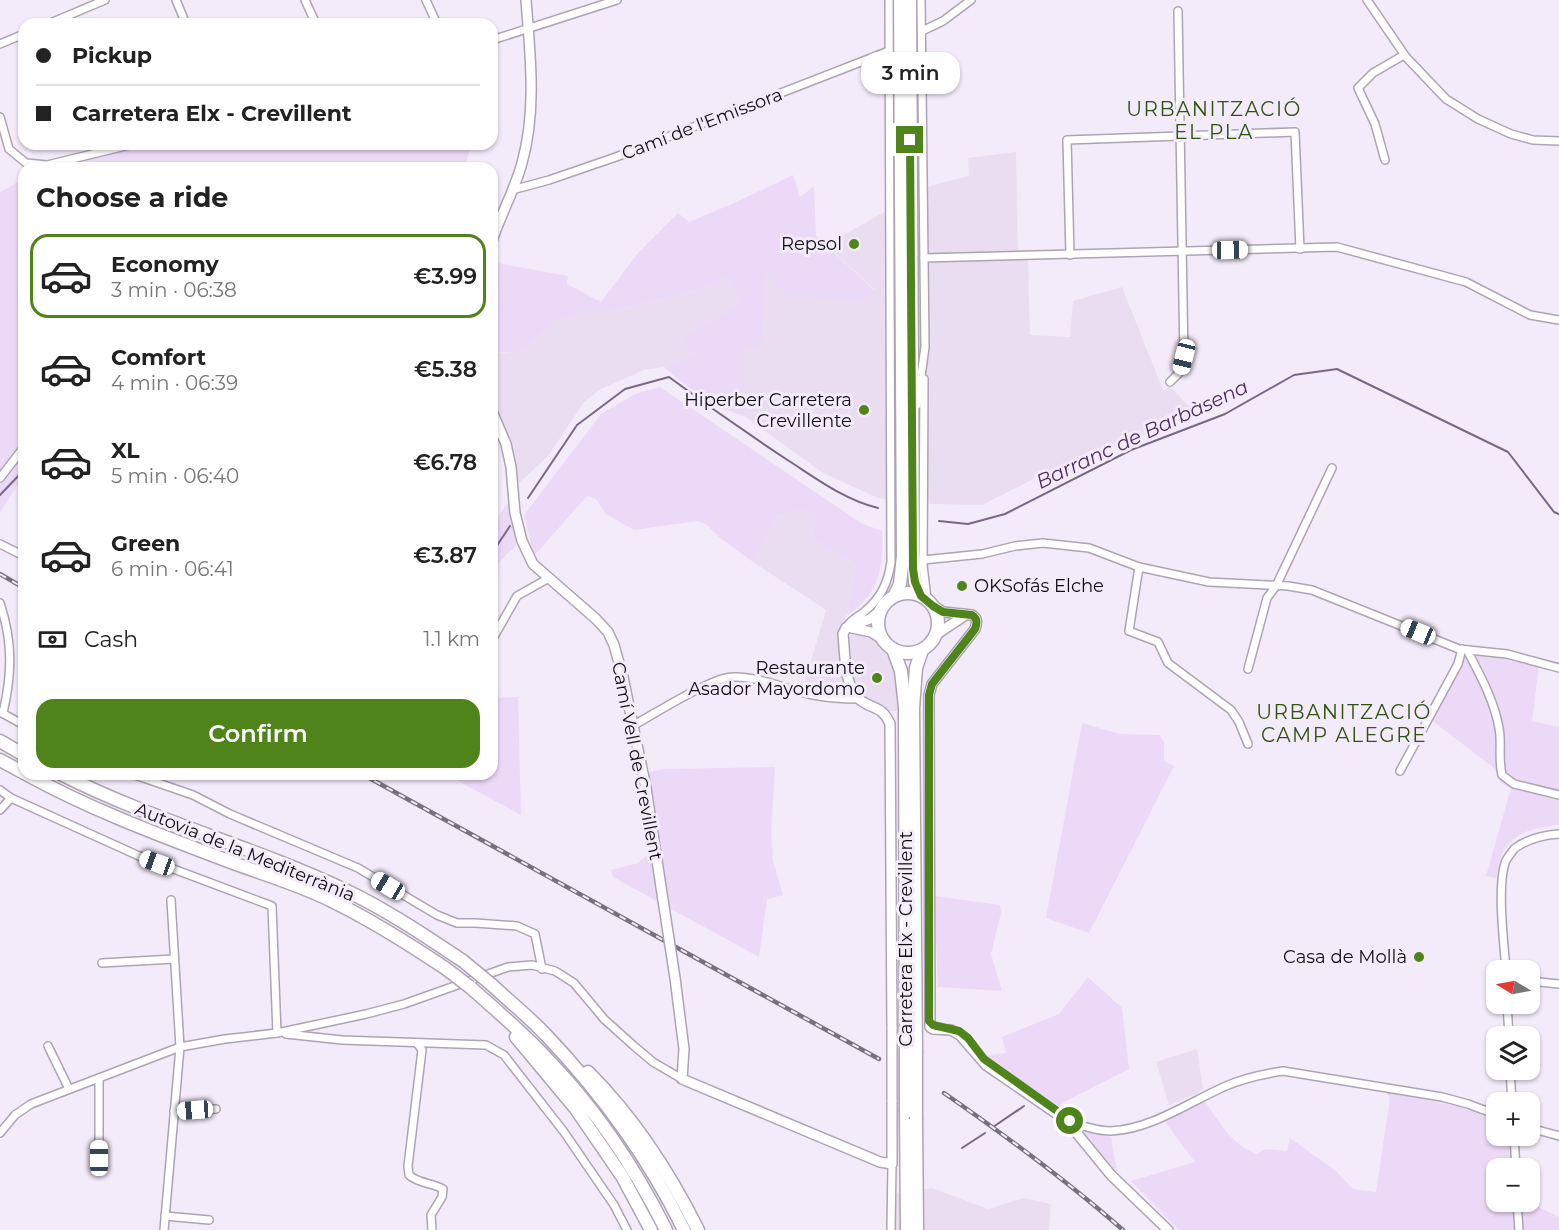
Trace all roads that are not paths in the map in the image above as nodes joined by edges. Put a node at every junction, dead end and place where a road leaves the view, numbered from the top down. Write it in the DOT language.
graph roads {
  1 [pos="105,0"];
  2 [pos="176,0"];
  3 [pos="305,0"];
  4 [pos="426,0"];
  5 [pos="526,0"];
  6 [pos="618,0"];
  7 [pos="889,0"];
  8 [pos="900,0"];
  9 [pos="910,0"];
  10 [pos="921,0"];
  11 [pos="971,0"];
  12 [pos="1367,0"];
  13 [pos="1178,11"];
  14 [pos="62,18"];
  15 [pos="184,18"];
  16 [pos="313,18"];
  17 [pos="434,18"];
  18 [pos="528,28"];
  19 [pos="922,31"];
  20 [pos="18,36"];
  21 [pos="498,38"];
  22 [pos="0,44"];
  23 [pos="889,51"];
  24 [pos="1404,55"];
  25 [pos="0,117"];
  26 [pos="1181,137"];
  27 [pos="1559,141"];
  28 [pos="109,150"];
  29 [pos="1385,160"];
  30 [pos="25,162"];
  31 [pos="59,162"];
  32 [pos="512,190"];
  33 [pos="498,226"];
  34 [pos="1300,249"];
  35 [pos="1183,251"];
  36 [pos="1070,255"];
  37 [pos="924,258"];
  38 [pos="1559,320"];
  39 [pos="925,347"];
  40 [pos="1170,382"];
  41 [pos="891,399"];
  42 [pos="498,425"];
  43 [pos="912,443"];
  44 [pos="18,455"];
  45 [pos="1332,468"];
  46 [pos="0,478"];
  47 [pos="903,482"];
  48 [pos="0,544"];
  49 [pos="18,553"];
  50 [pos="923,560"];
  51 [pos="1140,567"];
  52 [pos="549,578"];
  53 [pos="1276,586"];
  54 [pos="895,595"];
  55 [pos="927,600"];
  56 [pos="0,603"];
  57 [pos="881,610"];
  58 [pos="968,614"];
  59 [pos="846,628"];
  60 [pos="498,629"];
  61 [pos="937,634"];
  62 [pos="882,639"];
  63 [pos="1465,649"];
  64 [pos="893,650"];
  65 [pos="922,650"];
  66 [pos="1559,668"];
  67 [pos="1248,669"];
  68 [pos="859,699"];
  69 [pos="1,712"];
  70 [pos="18,722"];
  71 [pos="634,725"];
  72 [pos="0,741"];
  73 [pos="1248,744"];
  74 [pos="18,752"];
  75 [pos="0,759"];
  76 [pos="18,769"];
  77 [pos="1400,771"];
  78 [pos="38,780"];
  79 [pos="74,780"];
  80 [pos="149,780"];
  81 [pos="0,790"];
  82 [pos="1559,795"];
  83 [pos="11,798"];
  84 [pos="0,810"];
  85 [pos="1559,834"];
  86 [pos="171,900"];
  87 [pos="174,959"];
  88 [pos="1506,960"];
  89 [pos="102,963"];
  90 [pos="542,969"];
  91 [pos="1540,982"];
  92 [pos="1559,984"];
  93 [pos="491,1006"];
  94 [pos="277,1033"];
  95 [pos="545,1034"];
  96 [pos="417,1044"];
  97 [pos="48,1046"];
  98 [pos="180,1047"];
  99 [pos="99,1078"];
  100 [pos="682,1079"];
  101 [pos="69,1089"];
  102 [pos="216,1109"];
  103 [pos="174,1111"];
  104 [pos="1486,1111"];
  105 [pos="910,1119"];
  106 [pos="1070,1121"];
  107 [pos="1540,1131"];
  108 [pos="0,1133"];
  109 [pos="1559,1136"];
  110 [pos="99,1158"];
  111 [pos="892,1164"];
  112 [pos="1518,1212"];
  113 [pos="165,1216"];
  114 [pos="208,1220"];
  115 [pos="164,1230"];
  116 [pos="432,1230"];
  117 [pos="627,1230"];
  118 [pos="651,1230"];
  119 [pos="666,1230"];
  120 [pos="684,1230"];
  121 [pos="698,1230"];
  122 [pos="891,1230"];
  123 [pos="901,1230"];
  124 [pos="907,1230"];
  125 [pos="917,1230"];
  126 [pos="1170,1230"];
  127 [pos="1519,1230"];
  1 -- 14 [label="street"];
  2 -- 15 [label="street"];
  3 -- 16 [label="street"];
  4 -- 17 [label="street"];
  5 -- 18 [label="street"];
  6 -- 18 [label="street"];
  7 -- 23 [label="street"];
  8 -- 47 [label="highway"];
  9 -- 43 [label="highway"];
  10 -- 19 [label="street"];
  11 -- 19 [label="street"];
  12 -- 24 [label="street"];
  13 -- 26 [label="street"];
  18 -- 21 [label="street"];
  18 -- 32 [label="street"];
  19 -- 37 [label="street"];
  20 -- 22 [label="street"];
  23 -- 32 [label="street, Camí de l'Emissora"];
  23 -- 41 [label="street"];
  24 -- 27 [label="street"];
  24 -- 29 [label="street"];
  25 -- 30 [label="street"];
  26 -- 34 [label="street"];
  26 -- 35 [label="street"];
  26 -- 36 [label="street"];
  28 -- 31 [label="street"];
  32 -- 33 [label="street"];
  34 -- 35 [label="street"];
  34 -- 38 [label="street"];
  35 -- 36 [label="street"];
  35 -- 40 [label="street"];
  36 -- 37 [label="street"];
  37 -- 39 [label="street"];
  39 -- 43 [label="street"];
  39 -- 50 [label="street"];
  41 -- 47 [label="street"];
  41 -- 59 [label="street"];
  42 -- 52 [label="street, Camí Vell de Crevillent"];
  43 -- 55 [label="highway"];
  44 -- 46 [label="street"];
  45 -- 53 [label="street"];
  47 -- 54 [label="highway"];
  48 -- 49 [label="street"];
  50 -- 51 [label="street"];
  50 -- 55 [label="street"];
  51 -- 53 [label="street"];
  51 -- 73 [label="street"];
  52 -- 60 [label="street"];
  52 -- 71 [label="street, Camí Vell de Crevillent"];
  53 -- 63 [label="street"];
  53 -- 67 [label="street"];
  54 -- 55 [label="highway"];
  54 -- 57 [label="highway"];
  55 -- 58 [label="street"];
  55 -- 61 [label="highway"];
  56 -- 69 [label="street"];
  57 -- 59 [label="street"];
  57 -- 62 [label="highway"];
  58 -- 61 [label="street"];
  58 -- 106 [label="street"];
  59 -- 62 [label="street"];
  59 -- 68 [label="street"];
  61 -- 65 [label="highway"];
  62 -- 64 [label="highway"];
  63 -- 66 [label="street"];
  63 -- 77 [label="street"];
  63 -- 82 [label="street"];
  64 -- 65 [label="highway"];
  64 -- 105 [label="highway, Carretera Elx - Crevillent, bridge"];
  65 -- 105 [label="highway, Carretera Elx - Crevillent, bridge"];
  68 -- 71 [label="street"];
  68 -- 111 [label="street, bridge"];
  69 -- 70 [label="street"];
  71 -- 100 [label="street, Camí Vell de Crevillent, bridge"];
  72 -- 74 [label="highway"];
  75 -- 76 [label="highway, Autovia de la Mediterrània"];
  78 -- 93 [label="highway, Autovia de la Mediterrània, bridge"];
  79 -- 95 [label="highway, Autovia de la Mediterrània, bridge"];
  80 -- 90 [label="street"];
  81 -- 83 [label="street"];
  83 -- 84 [label="street"];
  83 -- 94 [label="street"];
  85 -- 88 [label="street"];
  86 -- 87 [label="street"];
  87 -- 89 [label="street"];
  87 -- 98 [label="street"];
  90 -- 94 [label="street"];
  90 -- 100 [label="street"];
  91 -- 92 [label="street"];
  93 -- 118 [label="highway"];
  93 -- 119 [label="highway, Autovia de la Mediterrània"];
  94 -- 96 [label="street"];
  94 -- 98 [label="street"];
  95 -- 120 [label="highway, Autovia de la Mediterrània"];
  95 -- 121 [label="highway"];
  96 -- 116 [label="street"];
  96 -- 117 [label="street"];
  97 -- 101 [label="street"];
  98 -- 99 [label="street"];
  98 -- 103 [label="street"];
  99 -- 101 [label="street"];
  99 -- 110 [label="street"];
  100 -- 111 [label="street"];
  101 -- 108 [label="street"];
  102 -- 103 [label="street"];
  103 -- 113 [label="street"];
  104 -- 106 [label="street"];
  105 -- 123 [label="highway"];
  105 -- 124 [label="highway, Carretera Elx - Crevillent"];
  105 -- 125 [label="highway, Carretera Elx - Crevillent"];
  106 -- 126 [label="street"];
  107 -- 109 [label="street"];
  111 -- 122 [label="street"];
  112 -- 127 [label="street"];
  113 -- 114 [label="street"];
  113 -- 115 [label="street"];
}
